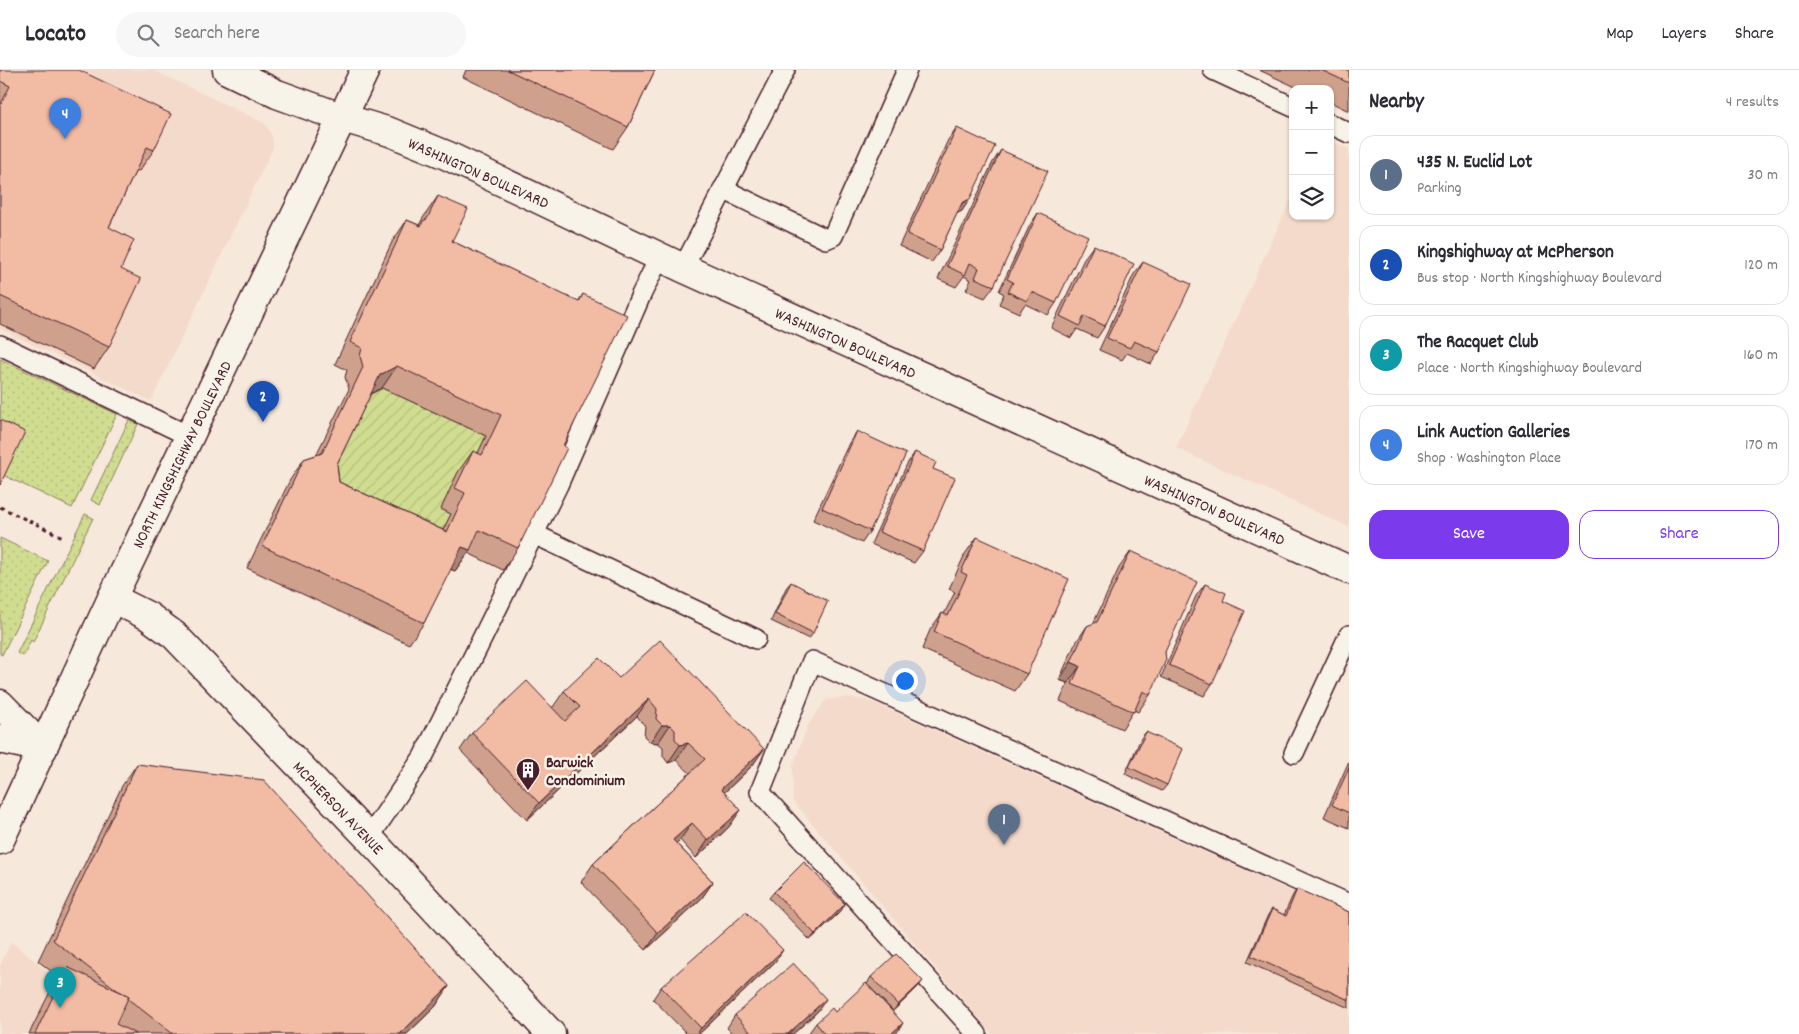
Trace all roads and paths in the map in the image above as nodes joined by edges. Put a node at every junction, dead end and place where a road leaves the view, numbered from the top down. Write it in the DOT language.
graph roads {
  1 [pos="227,70"];
  2 [pos="364,70"];
  3 [pos="785,70"];
  4 [pos="907,70"];
  5 [pos="1213,70"];
  6 [pos="1289,105"];
  7 [pos="343,118"];
  8 [pos="1334,126"];
  9 [pos="1349,133"];
  10 [pos="723,189"];
  11 [pos="672,262"];
  12 [pos="0,345"];
  13 [pos="189,436"];
  14 [pos="0,507"];
  15 [pos="534,534"];
  16 [pos="65,538"];
  17 [pos="1349,570"];
  18 [pos="112,598"];
  19 [pos="1349,635"];
  20 [pos="756,639"];
  21 [pos="0,704"];
  22 [pos="0,738"];
  23 [pos="43,748"];
  24 [pos="1294,753"];
  25 [pos="369,838"];
  26 [pos="0,840"];
  27 [pos="1349,904"];
  28 [pos="551,1034"];
  29 [pos="977,1034"];
  1 -- 7 [label="street, WASHINGTON BOULEVARD"];
  2 -- 7 [label="street, NORTH KINGSHIGHWAY BOULEVARD"];
  3 -- 10 [label="lane"];
  4 -- 10 [label="lane"];
  5 -- 6 [label="lane"];
  7 -- 11 [label="street, WASHINGTON BOULEVARD"];
  7 -- 13 [label="street, NORTH KINGSHIGHWAY BOULEVARD"];
  8 -- 9 [label="lane"];
  10 -- 11 [label="lane"];
  11 -- 15 [label="lane"];
  11 -- 17 [label="street, WASHINGTON BOULEVARD"];
  12 -- 13 [label="lane"];
  13 -- 18 [label="street, NORTH KINGSHIGHWAY BOULEVARD"];
  14 -- 16 [label="path"];
  15 -- 20 [label="lane"];
  15 -- 25 [label="lane"];
  18 -- 23 [label="street, NORTH KINGSHIGHWAY BOULEVARD"];
  18 -- 25 [label="street, MCPHERSON AVENUE"];
  19 -- 24 [label="lane"];
  21 -- 23 [label="street"];
  22 -- 23 [label="street"];
  23 -- 26 [label="street, NORTH KINGSHIGHWAY BOULEVARD"];
  25 -- 28 [label="street, MCPHERSON AVENUE"];
  27 -- 29 [label="lane"];
}
